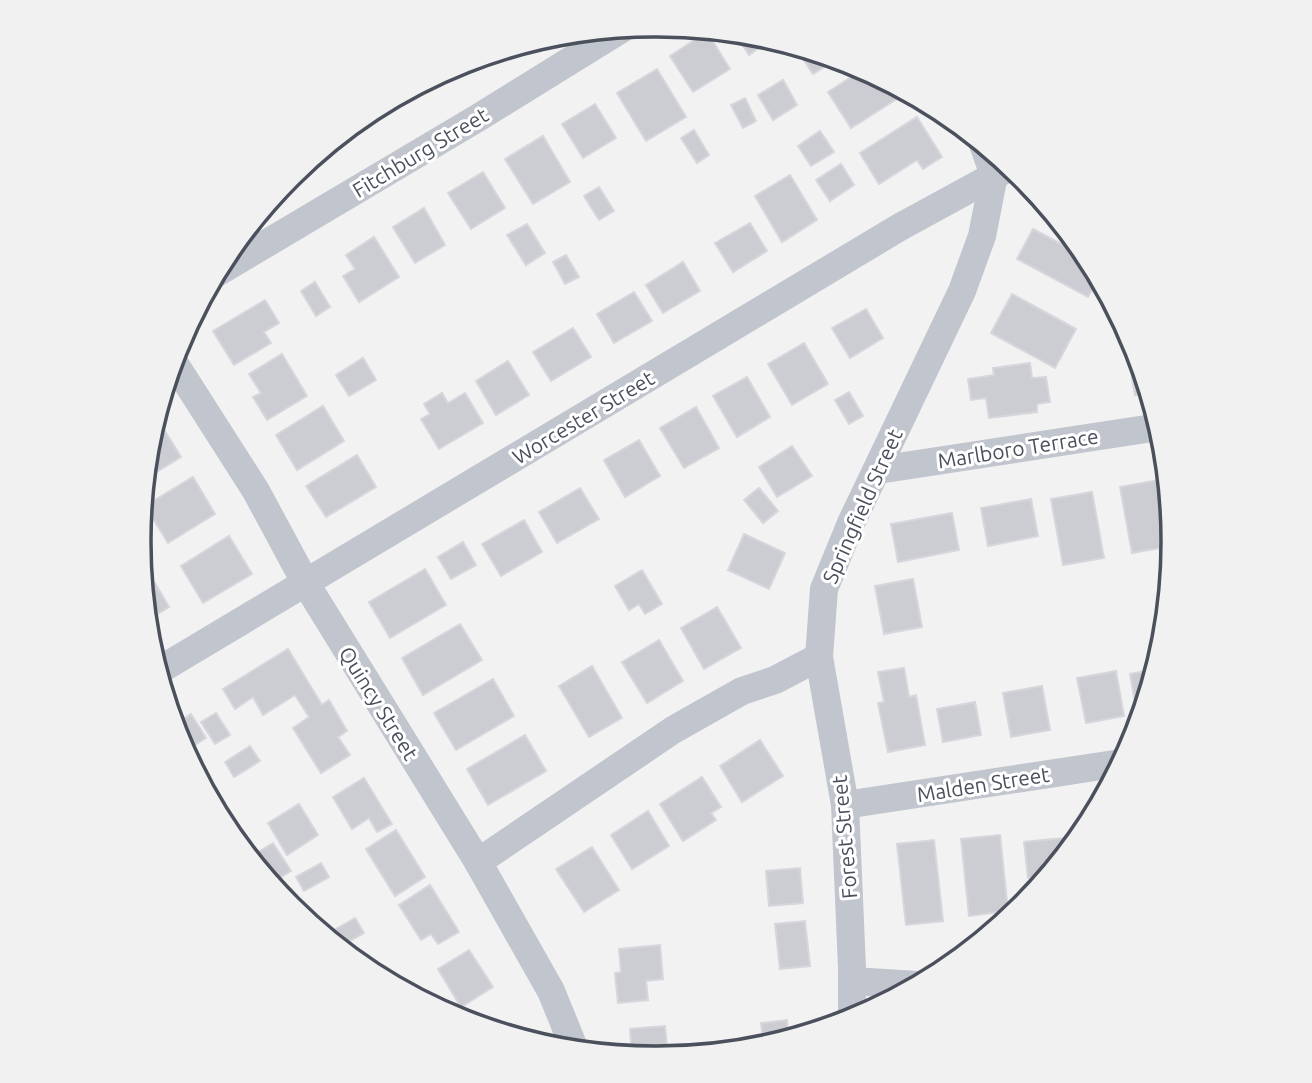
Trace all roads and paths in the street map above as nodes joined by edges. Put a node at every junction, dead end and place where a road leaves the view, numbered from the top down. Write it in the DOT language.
graph roads {
  1 [pos="604,40"];
  2 [pos="1000,172"];
  3 [pos="1001,174"];
  4 [pos="235,262"];
  5 [pos="180,373"];
  6 [pos="1148,429"];
  7 [pos="878,470"];
  8 [pos="305,582"];
  9 [pos="820,657"];
  10 [pos="167,666"];
  11 [pos="1109,765"];
  12 [pos="845,805"];
  13 [pos="478,862"];
  14 [pos="853,981"];
  15 [pos="899,984"];
  16 [pos="852,1006"];
  17 [pos="570,1039"];
  1 -- 4 [label="street, Fitchburg Street"];
  2 -- 8 [label="street, Worcester Street"];
  3 -- 7 [label="street, Springfield Street"];
  5 -- 8 [label="street, Quincy Street"];
  6 -- 7 [label="street, Marlboro Terrace"];
  7 -- 9 [label="street, Springfield Street"];
  8 -- 10 [label="street, Worcester Street"];
  8 -- 13 [label="street, Quincy Street"];
  9 -- 12 [label="street, Forest Street"];
  9 -- 13 [label="street"];
  11 -- 12 [label="street, Malden Street"];
  12 -- 14 [label="street, Forest Street"];
  13 -- 17 [label="street, Quincy Street"];
  14 -- 15 [label="street"];
  14 -- 16 [label="street, Forest Street"];
}
